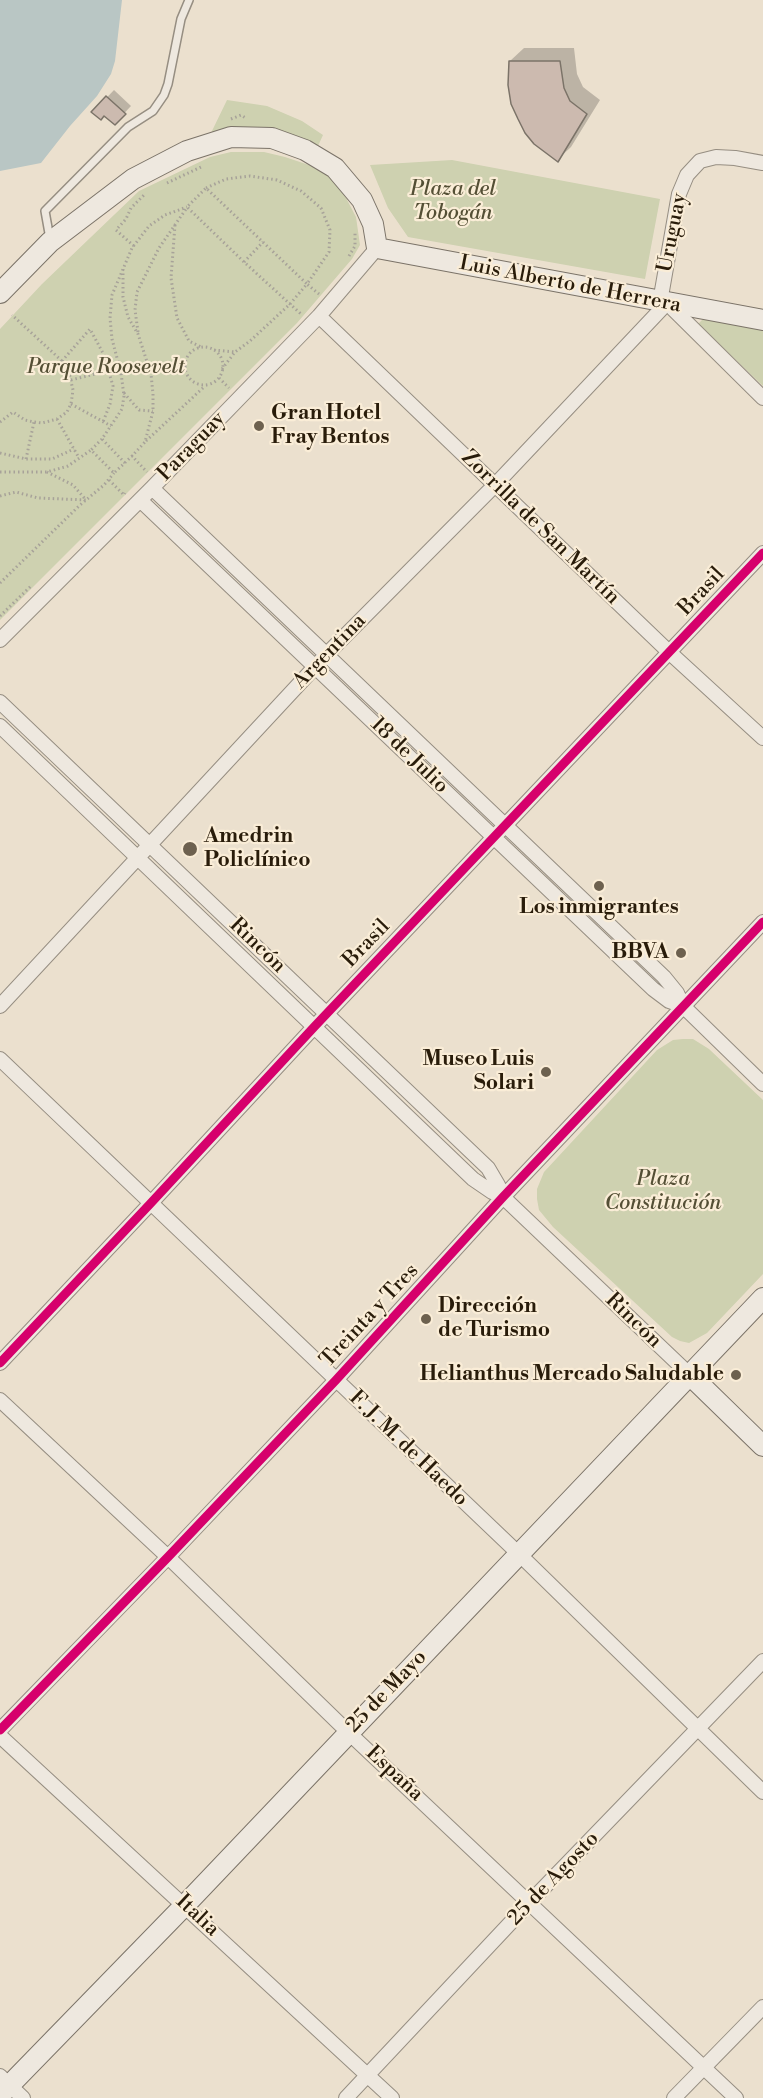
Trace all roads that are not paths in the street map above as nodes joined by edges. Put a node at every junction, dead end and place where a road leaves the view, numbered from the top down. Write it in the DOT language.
graph roads {
  1 [pos="189,0"];
  2 [pos="763,163"];
  3 [pos="50,242"];
  4 [pos="377,248"];
  5 [pos="0,293"];
  6 [pos="663,302"];
  7 [pos="314,312"];
  8 [pos="763,320"];
  9 [pos="763,398"];
  10 [pos="495,485"];
  11 [pos="152,488"];
  12 [pos="140,500"];
  13 [pos="763,553"];
  14 [pos="0,640"];
  15 [pos="669,652"];
  16 [pos="326,655"];
  17 [pos="315,666"];
  18 [pos="0,702"];
  19 [pos="0,726"];
  20 [pos="763,738"];
  21 [pos="506,825"];
  22 [pos="495,837"];
  23 [pos="149,843"];
  24 [pos="137,857"];
  25 [pos="763,922"];
  26 [pos="0,1006"];
  27 [pos="683,1006"];
  28 [pos="327,1013"];
  29 [pos="315,1026"];
  30 [pos="0,1059"];
  31 [pos="763,1084"];
  32 [pos="503,1197"];
  33 [pos="150,1204"];
  34 [pos="763,1298"];
  35 [pos="0,1363"];
  36 [pos="690,1375"];
  37 [pos="336,1380"];
  38 [pos="0,1400"];
  39 [pos="763,1446"];
  40 [pos="519,1554"];
  41 [pos="168,1557"];
  42 [pos="763,1661"];
  43 [pos="699,1729"];
  44 [pos="0,1730"];
  45 [pos="349,1732"];
  46 [pos="0,1736"];
  47 [pos="763,1791"];
  48 [pos="530,1902"];
  49 [pos="185,1905"];
  50 [pos="763,2007"];
  51 [pos="703,2067"];
  52 [pos="368,2075"];
  53 [pos="8,2089"];
  54 [pos="346,2098"];
  55 [pos="392,2098"];
  56 [pos="674,2098"];
  57 [pos="736,2098"];
  1 -- 3 [label="lane"];
  2 -- 6 [label="street, Uruguay"];
  3 -- 4 [label="street"];
  3 -- 5 [label="street"];
  4 -- 6 [label="street, Luis Alberto de Herrera"];
  4 -- 7 [label="street, Paraguay"];
  6 -- 8 [label="street, Luis Alberto de Herrera"];
  6 -- 9 [label="street"];
  6 -- 10 [label="street, Argentina"];
  7 -- 10 [label="street, Zorrilla de San Martín"];
  7 -- 11 [label="street, Paraguay"];
  10 -- 15 [label="street, Zorrilla de San Martín"];
  10 -- 16 [label="street, Argentina"];
  11 -- 12 [label="street, Paraguay"];
  11 -- 16 [label="street, 18 de Julio"];
  12 -- 14 [label="street, Paraguay"];
  12 -- 17 [label="street, 18 de Julio"];
  13 -- 15 [label="street, Brasil"];
  15 -- 20 [label="street, Zorrilla de San Martín"];
  15 -- 21 [label="street, Brasil"];
  16 -- 17 [label="street, Argentina"];
  16 -- 21 [label="street, 18 de Julio"];
  17 -- 22 [label="street, 18 de Julio"];
  17 -- 23 [label="street, Argentina"];
  18 -- 23 [label="street, Rincón"];
  19 -- 24 [label="street, Rincón"];
  21 -- 22 [label="street, Brasil"];
  21 -- 27 [label="street, 18 de Julio"];
  22 -- 27 [label="street, 18 de Julio"];
  22 -- 28 [label="street, Brasil"];
  23 -- 24 [label="street, Argentina"];
  23 -- 28 [label="street, Rincón"];
  24 -- 26 [label="street, Argentina"];
  24 -- 29 [label="street, Rincón"];
  25 -- 27 [label="street, Treinta y Tres"];
  27 -- 31 [label="street, 18 de Julio"];
  27 -- 32 [label="street, Treinta y Tres"];
  28 -- 29 [label="street, Brasil"];
  28 -- 32 [label="street, Rincón"];
  29 -- 32 [label="street, Rincón"];
  29 -- 33 [label="street, Brasil"];
  30 -- 33 [label="street, F. J. M. de Haedo"];
  32 -- 36 [label="street, Rincón"];
  32 -- 37 [label="street, Treinta y Tres"];
  33 -- 35 [label="street, Brasil"];
  33 -- 37 [label="street, F. J. M. de Haedo"];
  34 -- 36 [label="street, 25 de Mayo"];
  36 -- 39 [label="street, Rincón"];
  36 -- 40 [label="street, 25 de Mayo"];
  37 -- 40 [label="street, F. J. M. de Haedo"];
  37 -- 41 [label="street, Treinta y Tres"];
  38 -- 41 [label="street, España"];
  40 -- 43 [label="street, F. J. M. de Haedo"];
  40 -- 45 [label="street, 25 de Mayo"];
  41 -- 44 [label="street, Treinta y Tres"];
  41 -- 45 [label="street, España"];
  42 -- 43 [label="street, 25 de Agosto"];
  43 -- 47 [label="street, F. J. M. de Haedo"];
  43 -- 48 [label="street, 25 de Agosto"];
  45 -- 48 [label="street, España"];
  45 -- 49 [label="street, 25 de Mayo"];
  46 -- 49 [label="street, Italia"];
  48 -- 51 [label="street, España"];
  48 -- 52 [label="street, 25 de Agosto"];
  49 -- 52 [label="street, Italia"];
  49 -- 53 [label="street, 25 de Mayo"];
  50 -- 51 [label="street"];
  51 -- 56 [label="street"];
  51 -- 57 [label="street, España"];
  52 -- 54 [label="street, 25 de Agosto"];
  52 -- 55 [label="street, Italia"];
}
